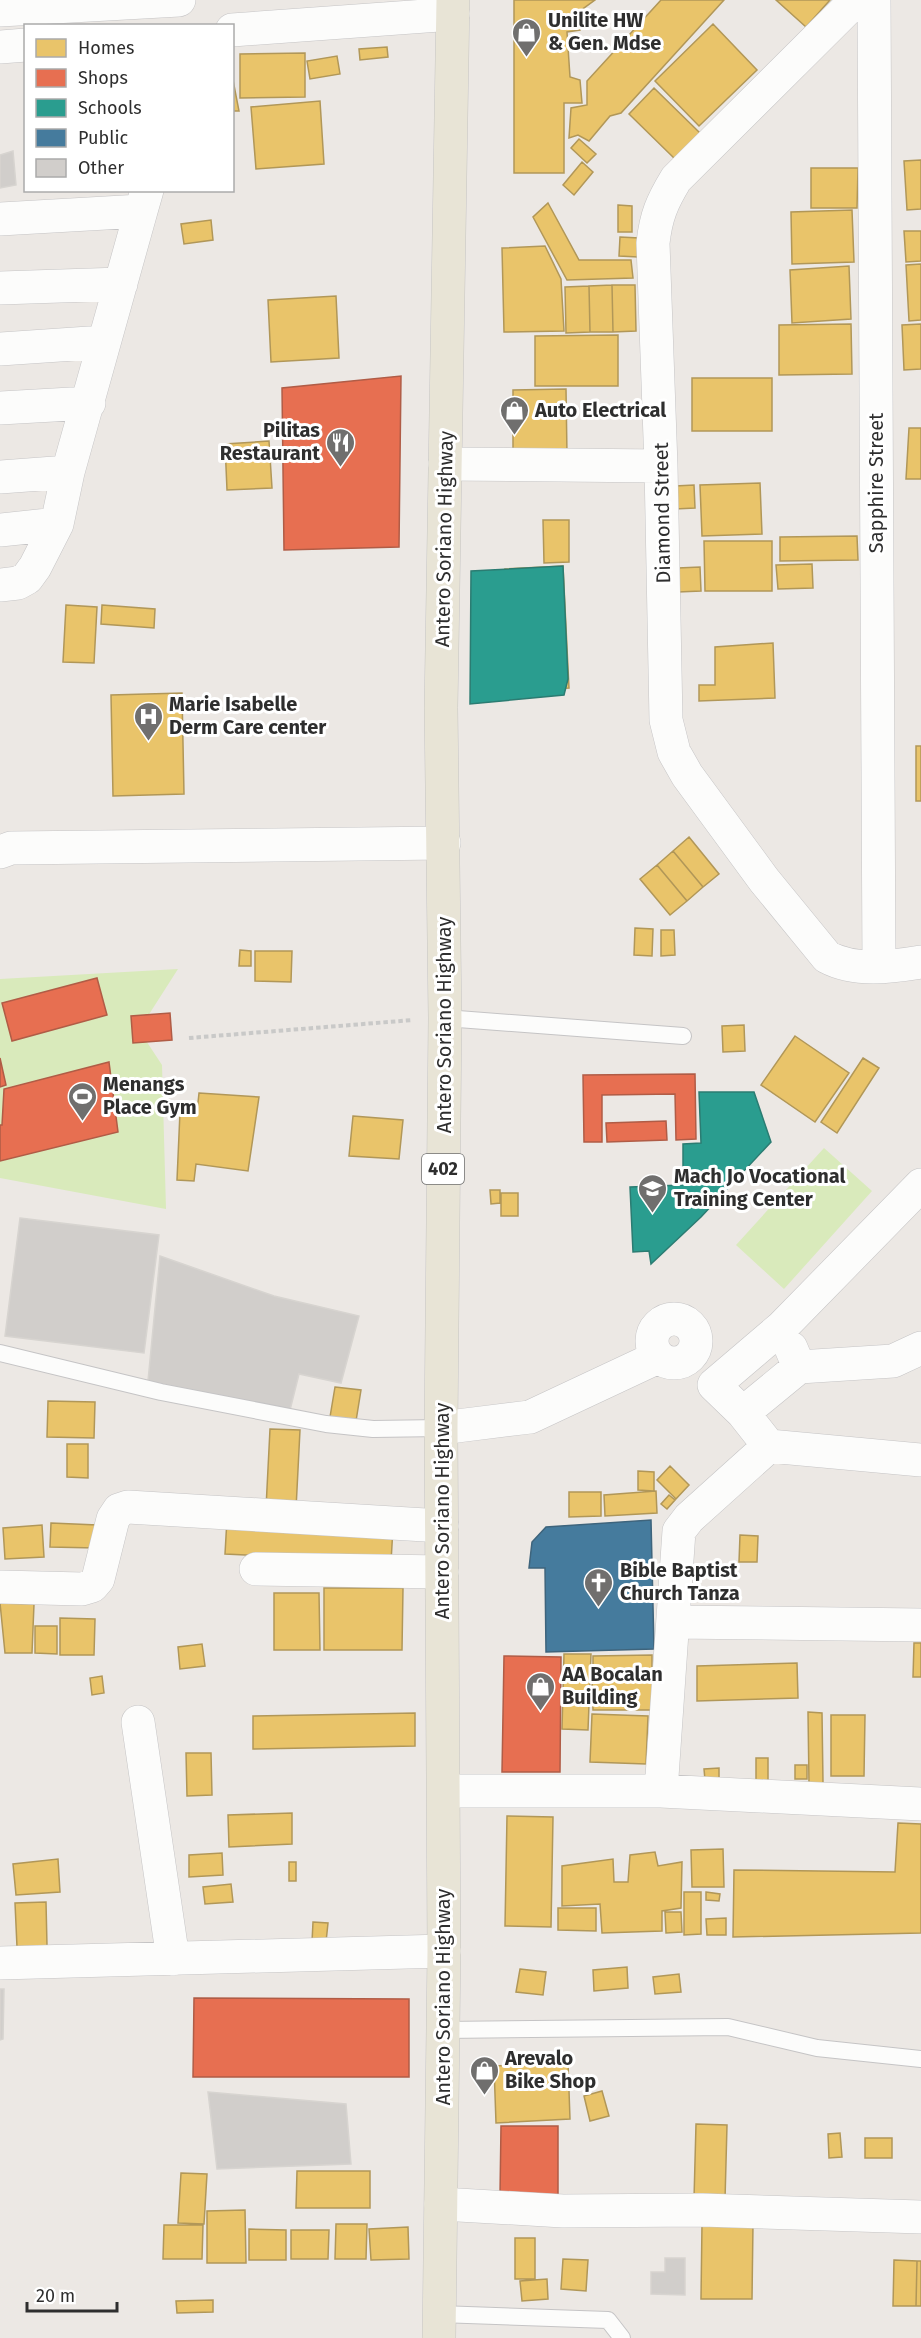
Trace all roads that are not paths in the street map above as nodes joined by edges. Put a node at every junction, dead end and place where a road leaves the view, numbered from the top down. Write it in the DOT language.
graph roads {
  1 [pos="856,0"];
  2 [pos="874,0"];
  3 [pos="160,1"];
  4 [pos="13,6"];
  5 [pos="453,7"];
  6 [pos="234,30"];
  7 [pos="24,45"];
  8 [pos="0,47"];
  9 [pos="144,201"];
  10 [pos="0,219"];
  11 [pos="121,284"];
  12 [pos="0,288"];
  13 [pos="104,342"];
  14 [pos="0,349"];
  15 [pos="89,402"];
  16 [pos="0,408"];
  17 [pos="445,464"];
  18 [pos="661,466"];
  19 [pos="68,472"];
  20 [pos="0,477"];
  21 [pos="57,524"];
  22 [pos="0,530"];
  23 [pos="0,585"];
  24 [pos="444,843"];
  25 [pos="0,852"];
  26 [pos="921,962"];
  27 [pos="879,967"];
  28 [pos="445,1018"];
  29 [pos="683,1036"];
  30 [pos="921,1185"];
  31 [pos="782,1327"];
  32 [pos="921,1348"];
  33 [pos="0,1353"];
  34 [pos="799,1367"];
  35 [pos="714,1385"];
  36 [pos="743,1413"];
  37 [pos="441,1428"];
  38 [pos="769,1446"];
  39 [pos="921,1460"];
  40 [pos="442,1526"];
  41 [pos="256,1569"];
  42 [pos="442,1572"];
  43 [pos="0,1587"];
  44 [pos="674,1622"];
  45 [pos="921,1625"];
  46 [pos="138,1722"];
  47 [pos="444,1791"];
  48 [pos="661,1791"];
  49 [pos="921,1804"];
  50 [pos="444,1952"];
  51 [pos="173,1959"];
  52 [pos="0,1963"];
  53 [pos="444,2030"];
  54 [pos="921,2059"];
  55 [pos="441,2204"];
  56 [pos="921,2217"];
  57 [pos="439,2326"];
  58 [pos="622,2338"];
  1 -- 18 [label="street, Diamond Street"];
  2 -- 27 [label="street, Sapphire Street"];
  3 -- 4 [label="street"];
  5 -- 6 [label="street"];
  5 -- 17 [label="main road, Antero Soriano Highway / 402"];
  7 -- 8 [label="street"];
  9 -- 10 [label="street"];
  9 -- 11 [label="street"];
  11 -- 12 [label="street"];
  11 -- 13 [label="street"];
  13 -- 14 [label="street"];
  13 -- 15 [label="street"];
  15 -- 16 [label="street"];
  15 -- 19 [label="street"];
  17 -- 18 [label="street"];
  17 -- 24 [label="main road, Antero Soriano Highway / 402"];
  18 -- 27 [label="street, Diamond Street"];
  19 -- 20 [label="street"];
  19 -- 21 [label="street"];
  21 -- 22 [label="street"];
  21 -- 23 [label="street"];
  24 -- 25 [label="street"];
  24 -- 28 [label="main road, Antero Soriano Highway / 402"];
  26 -- 27 [label="street, Diamond Street"];
  28 -- 29 [label="lane"];
  28 -- 37 [label="main road, Antero Soriano Highway / 402"];
  30 -- 31 [label="street"];
  31 -- 34 [label="street"];
  31 -- 35 [label="street"];
  32 -- 34 [label="street"];
  33 -- 37 [label="lane"];
  34 -- 36 [label="street"];
  35 -- 36 [label="street"];
  35 -- 37 [label="street"];
  36 -- 38 [label="street"];
  37 -- 40 [label="main road, Antero Soriano Highway / 402"];
  38 -- 39 [label="street"];
  38 -- 44 [label="street"];
  40 -- 42 [label="main road, Antero Soriano Highway / 402"];
  40 -- 43 [label="street"];
  41 -- 42 [label="street"];
  42 -- 47 [label="main road, Antero Soriano Highway / 402"];
  44 -- 45 [label="street"];
  44 -- 48 [label="street"];
  46 -- 51 [label="street"];
  47 -- 48 [label="street"];
  47 -- 50 [label="main road, Antero Soriano Highway / 402"];
  48 -- 49 [label="street"];
  50 -- 51 [label="street"];
  50 -- 53 [label="main road, Antero Soriano Highway / 402"];
  51 -- 52 [label="street"];
  53 -- 54 [label="lane"];
  53 -- 55 [label="main road, Antero Soriano Highway / 402"];
  55 -- 56 [label="street"];
  55 -- 57 [label="main road, Antero Soriano Highway / 402"];
  57 -- 58 [label="lane"];
}
